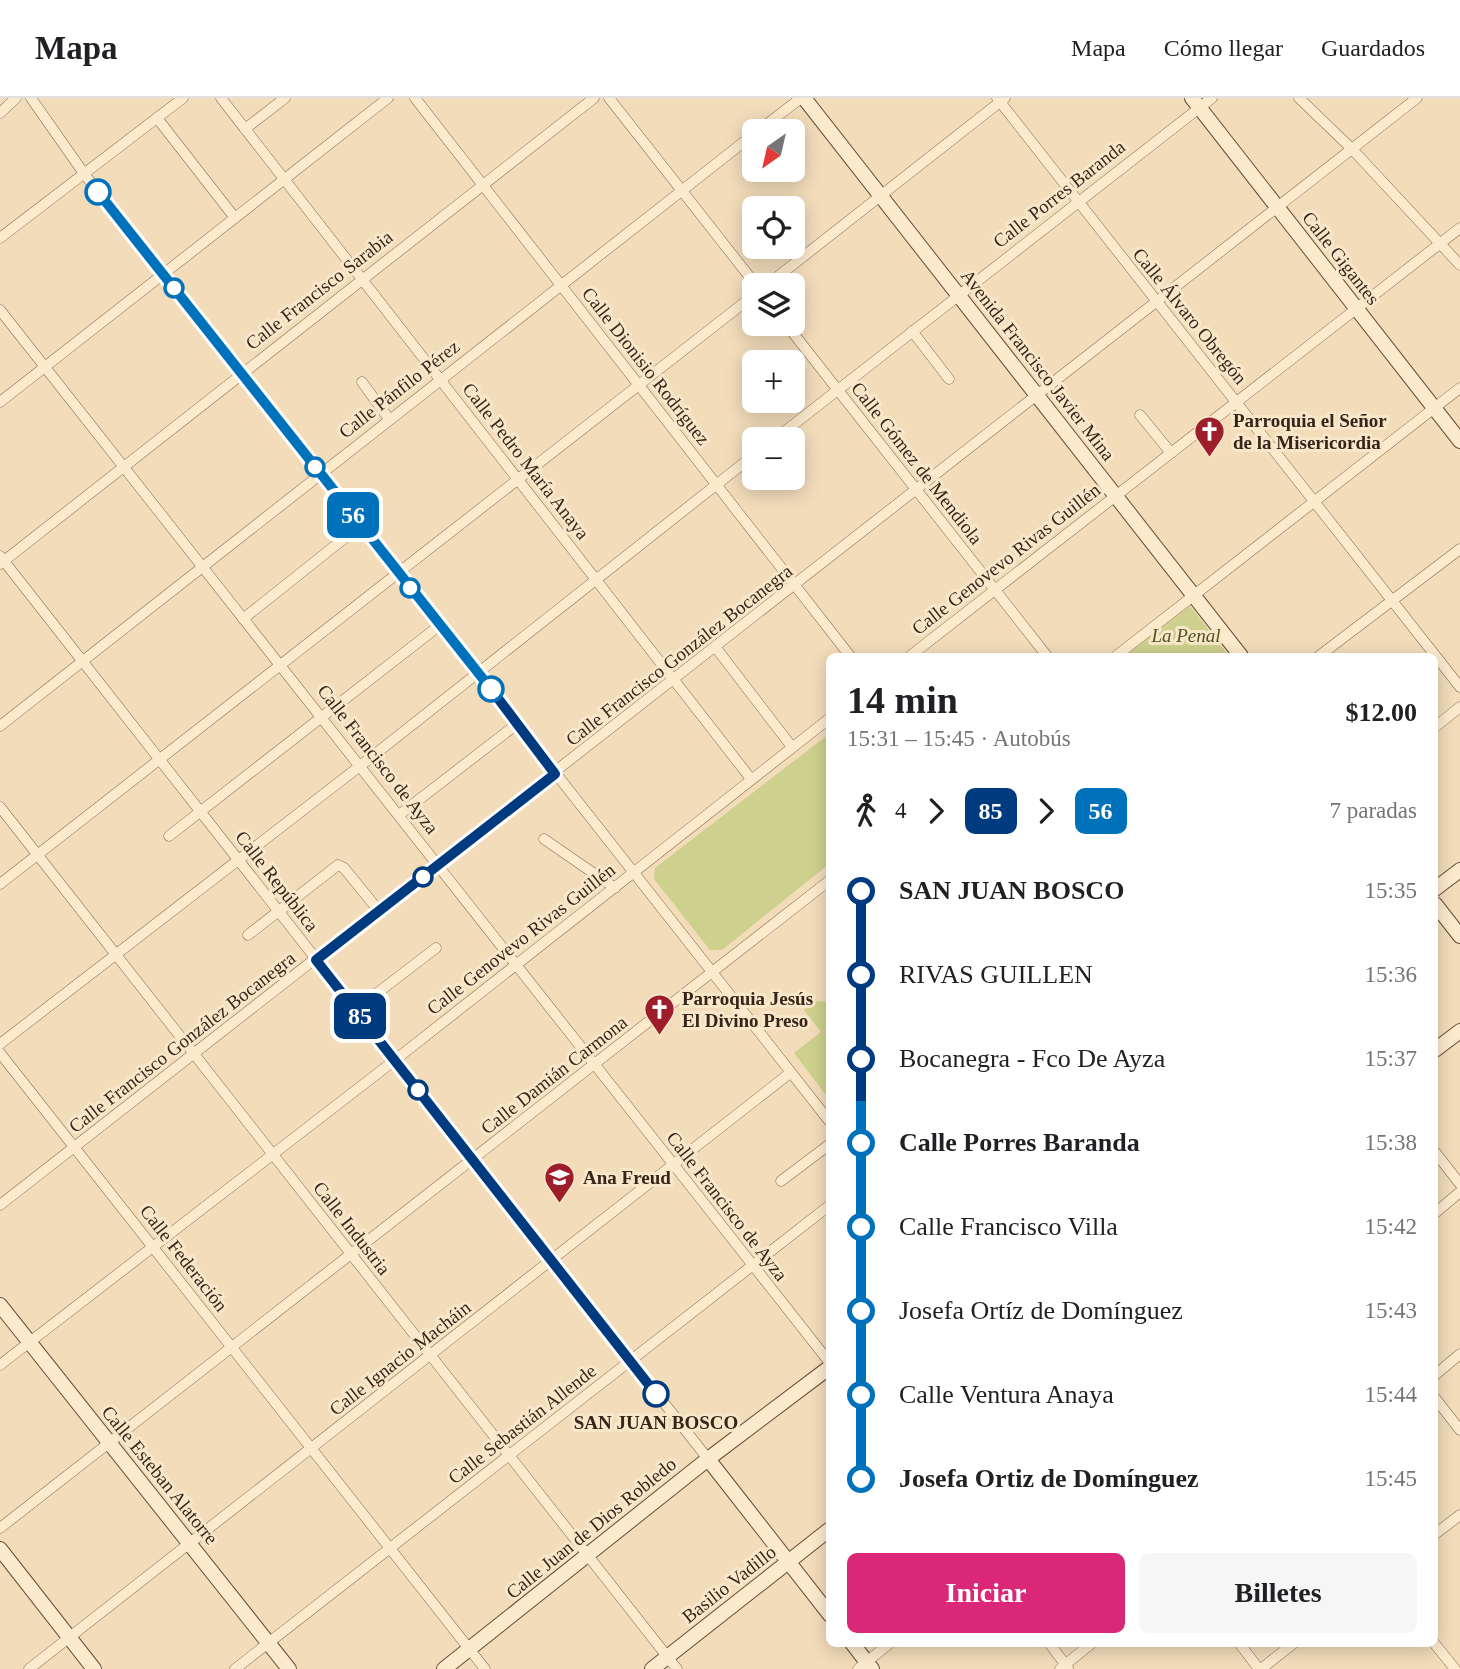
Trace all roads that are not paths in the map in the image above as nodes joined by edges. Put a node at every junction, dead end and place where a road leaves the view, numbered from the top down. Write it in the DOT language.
graph roads {
  1 [pos="16,98"];
  2 [pos="31,98"];
  3 [pos="183,98"];
  4 [pos="221,98"];
  5 [pos="285,98"];
  6 [pos="388,98"];
  7 [pos="415,98"];
  8 [pos="594,98"];
  9 [pos="609,98"];
  10 [pos="802,98"];
  11 [pos="1212,98"];
  12 [pos="1299,98"];
  13 [pos="1417,98"];
  14 [pos="1001,99"];
  15 [pos="1196,103"];
  16 [pos="0,113"];
  17 [pos="157,118"];
  18 [pos="774,119"];
  19 [pos="245,129"];
  20 [pos="742,144"];
  21 [pos="1352,149"];
  22 [pos="85,175"];
  23 [pos="285,179"];
  24 [pos="482,185"];
  25 [pos="682,191"];
  26 [pos="881,197"];
  27 [pos="1077,202"];
  28 [pos="1279,208"];
  29 [pos="235,218"];
  30 [pos="1460,228"];
  31 [pos="0,238"];
  32 [pos="1440,244"];
  33 [pos="1460,265"];
  34 [pos="747,273"];
  35 [pos="783,273"];
  36 [pos="163,274"];
  37 [pos="362,279"];
  38 [pos="561,285"];
  39 [pos="958,295"];
  40 [pos="1156,303"];
  41 [pos="742,304"];
  42 [pos="1356,309"];
  43 [pos="0,310"];
  44 [pos="912,331"];
  45 [pos="795,336"];
  46 [pos="44,367"];
  47 [pos="241,373"];
  48 [pos="440,379"];
  49 [pos="949,379"];
  50 [pos="362,382"];
  51 [pos="639,386"];
  52 [pos="1460,388"];
  53 [pos="838,390"];
  54 [pos="1038,397"];
  55 [pos="0,402"];
  56 [pos="1236,402"];
  57 [pos="1434,408"];
  58 [pos="1140,415"];
  59 [pos="389,419"];
  60 [pos="790,427"];
  61 [pos="1460,441"];
  62 [pos="1171,453"];
  63 [pos="742,465"];
  64 [pos="123,467"];
  65 [pos="320,473"];
  66 [pos="519,481"];
  67 [pos="716,485"];
  68 [pos="918,491"];
  69 [pos="1116,496"];
  70 [pos="1315,503"];
  71 [pos="360,525"];
  72 [pos="1460,549"];
  73 [pos="1,560"];
  74 [pos="201,567"];
  75 [pos="400,575"];
  76 [pos="596,580"];
  77 [pos="796,586"];
  78 [pos="995,590"];
  79 [pos="1193,595"];
  80 [pos="1392,600"];
  81 [pos="243,619"];
  82 [pos="440,625"];
  83 [pos="716,648"];
  84 [pos="848,653"];
  85 [pos="913,653"];
  86 [pos="1042,653"];
  87 [pos="1120,653"];
  88 [pos="1239,653"];
  89 [pos="1323,653"];
  90 [pos="1433,653"];
  91 [pos="1438,659"];
  92 [pos="82,661"];
  93 [pos="282,666"];
  94 [pos="478,673"];
  95 [pos="675,681"];
  96 [pos="1460,687"];
  97 [pos="1460,708"];
  98 [pos="322,717"];
  99 [pos="826,721"];
  100 [pos="517,724"];
  101 [pos="1438,725"];
  102 [pos="0,726"];
  103 [pos="792,747"];
  104 [pos="160,760"];
  105 [pos="360,766"];
  106 [pos="555,774"];
  107 [pos="751,779"];
  108 [pos="0,807"];
  109 [pos="200,812"];
  110 [pos="400,815"];
  111 [pos="170,836"];
  112 [pos="544,839"];
  113 [pos="37,855"];
  114 [pos="239,861"];
  115 [pos="439,864"];
  116 [pos="1460,870"];
  117 [pos="634,872"];
  118 [pos="826,883"];
  119 [pos="0,884"];
  120 [pos="1438,887"];
  121 [pos="615,888"];
  122 [pos="1438,908"];
  123 [pos="278,911"];
  124 [pos="379,911"];
  125 [pos="248,935"];
  126 [pos="1460,936"];
  127 [pos="436,948"];
  128 [pos="117,956"];
  129 [pos="316,960"];
  130 [pos="516,965"];
  131 [pos="713,971"];
  132 [pos="355,1010"];
  133 [pos="1460,1031"];
  134 [pos="0,1044"];
  135 [pos="1438,1048"];
  136 [pos="0,1053"];
  137 [pos="196,1054"];
  138 [pos="395,1060"];
  139 [pos="594,1066"];
  140 [pos="790,1073"];
  141 [pos="826,1117"];
  142 [pos="826,1147"];
  143 [pos="76,1148"];
  144 [pos="274,1154"];
  145 [pos="1438,1156"];
  146 [pos="474,1161"];
  147 [pos="672,1165"];
  148 [pos="781,1181"];
  149 [pos="1460,1184"];
  150 [pos="1460,1192"];
  151 [pos="0,1205"];
  152 [pos="826,1208"];
  153 [pos="1438,1210"];
  154 [pos="153,1247"];
  155 [pos="351,1256"];
  156 [pos="551,1260"];
  157 [pos="752,1266"];
  158 [pos="0,1305"];
  159 [pos="30,1343"];
  160 [pos="232,1349"];
  161 [pos="1460,1354"];
  162 [pos="430,1356"];
  163 [pos="826,1360"];
  164 [pos="631,1361"];
  165 [pos="0,1365"];
  166 [pos="826,1368"];
  167 [pos="1438,1372"];
  168 [pos="1438,1402"];
  169 [pos="1460,1430"];
  170 [pos="111,1443"];
  171 [pos="311,1450"];
  172 [pos="509,1456"];
  173 [pos="708,1459"];
  174 [pos="1460,1515"];
  175 [pos="0,1528"];
  176 [pos="1438,1532"];
  177 [pos="826,1533"];
  178 [pos="191,1544"];
  179 [pos="0,1549"];
  180 [pos="391,1549"];
  181 [pos="588,1557"];
  182 [pos="788,1562"];
  183 [pos="826,1610"];
  184 [pos="69,1637"];
  185 [pos="269,1644"];
  186 [pos="854,1647"];
  187 [pos="886,1647"];
  188 [pos="1052,1647"];
  189 [pos="1088,1647"];
  190 [pos="1242,1647"];
  191 [pos="1289,1647"];
  192 [pos="1437,1647"];
  193 [pos="469,1649"];
  194 [pos="672,1663"];
  195 [pos="865,1667"];
  196 [pos="1065,1668"];
  197 [pos="29,1669"];
  198 [pos="94,1669"];
  199 [pos="235,1669"];
  200 [pos="289,1669"];
  201 [pos="444,1669"];
  202 [pos="485,1669"];
  203 [pos="652,1669"];
  204 [pos="1260,1669"];
  205 [pos="1455,1669"];
  1 -- 16 [label="street"];
  2 -- 22 [label="street"];
  3 -- 17 [label="street"];
  4 -- 19 [label="street, Calle Pedro María Anaya"];
  5 -- 19 [label="street"];
  6 -- 23 [label="street"];
  7 -- 24 [label="street, Calle Dionisio Rodríguez"];
  8 -- 24 [label="street, Calle Francisco Sarabia"];
  9 -- 25 [label="street"];
  10 -- 18 [label="street, Calle Pánfilo Pérez"];
  10 -- 26 [label="street, Avenida Francisco Javier Mina"];
  11 -- 15 [label="street, Calle Porres Baranda"];
  12 -- 21 [label="street"];
  13 -- 21 [label="street, Calle Francisco González Bocanegra"];
  14 -- 26 [label="street"];
  14 -- 27 [label="street, Calle Álvaro Obregón"];
  15 -- 27 [label="street, Calle Porres Baranda"];
  15 -- 28 [label="street, Calle Gigantes"];
  17 -- 22 [label="street"];
  17 -- 29 [label="street"];
  19 -- 23 [label="street, Calle Pedro María Anaya"];
  20 -- 25 [label="street, Calle Pánfilo Pérez"];
  21 -- 28 [label="street, Calle Francisco González Bocanegra"];
  21 -- 32 [label="street"];
  22 -- 31 [label="street"];
  22 -- 36 [label="street"];
  23 -- 29 [label="street"];
  23 -- 37 [label="street, Calle Pedro María Anaya"];
  24 -- 37 [label="street, Calle Francisco Sarabia"];
  24 -- 38 [label="street, Calle Dionisio Rodríguez"];
  25 -- 34 [label="street"];
  25 -- 38 [label="street, Calle Pánfilo Pérez"];
  26 -- 35 [label="street"];
  26 -- 39 [label="street, Avenida Francisco Javier Mina"];
  27 -- 39 [label="street, Calle Porres Baranda"];
  27 -- 40 [label="street, Calle Álvaro Obregón"];
  28 -- 40 [label="street, Calle Francisco González Bocanegra"];
  28 -- 42 [label="street, Calle Gigantes"];
  29 -- 36 [label="street"];
  30 -- 32 [label="street, Calle Genovevo Rivas Guillén"];
  32 -- 33 [label="street"];
  32 -- 42 [label="street, Calle Genovevo Rivas Guillén"];
  36 -- 46 [label="street"];
  36 -- 47 [label="street"];
  37 -- 47 [label="street, Calle Francisco Sarabia"];
  37 -- 48 [label="street, Calle Pedro María Anaya"];
  38 -- 48 [label="street, Calle Pánfilo Pérez"];
  38 -- 51 [label="street, Calle Dionisio Rodríguez"];
  39 -- 44 [label="street, Calle Porres Baranda"];
  39 -- 54 [label="street, Avenida Francisco Javier Mina"];
  40 -- 54 [label="street, Calle Francisco González Bocanegra"];
  40 -- 56 [label="street, Calle Álvaro Obregón"];
  41 -- 51 [label="street"];
  42 -- 56 [label="street, Calle Genovevo Rivas Guillén"];
  42 -- 57 [label="street, Calle Gigantes"];
  43 -- 46 [label="street, Calle Francisco de Ayza"];
  44 -- 49 [label="street"];
  44 -- 53 [label="street, Calle Porres Baranda"];
  45 -- 53 [label="street, Calle Gómez de Mendiola"];
  46 -- 55 [label="street"];
  46 -- 64 [label="street, Calle Francisco de Ayza"];
  47 -- 64 [label="street, Calle Francisco Sarabia"];
  47 -- 65 [label="street"];
  48 -- 59 [label="street, Calle Pánfilo Pérez"];
  48 -- 66 [label="street, Calle Pedro María Anaya"];
  50 -- 59 [label="street"];
  51 -- 66 [label="street"];
  51 -- 67 [label="street, Calle Dionisio Rodríguez"];
  52 -- 57 [label="street"];
  53 -- 60 [label="street, Calle Porres Baranda"];
  53 -- 68 [label="street, Calle Gómez de Mendiola"];
  54 -- 68 [label="street, Calle Francisco González Bocanegra"];
  54 -- 69 [label="street, Avenida Francisco Javier Mina"];
  56 -- 62 [label="street, Calle Genovevo Rivas Guillén"];
  56 -- 70 [label="street, Calle Álvaro Obregón"];
  57 -- 61 [label="street, Calle Gigantes"];
  57 -- 70 [label="street"];
  58 -- 62 [label="street"];
  59 -- 65 [label="street, Calle Pánfilo Pérez"];
  62 -- 69 [label="street, Calle Genovevo Rivas Guillén"];
  63 -- 67 [label="street"];
  64 -- 73 [label="street, Calle Francisco Sarabia"];
  64 -- 74 [label="street, Calle Francisco de Ayza"];
  65 -- 71 [label="street"];
  65 -- 74 [label="street, Calle Pánfilo Pérez"];
  66 -- 75 [label="street"];
  66 -- 76 [label="street, Calle Pedro María Anaya"];
  67 -- 76 [label="street"];
  67 -- 77 [label="street, Calle Dionisio Rodríguez"];
  68 -- 77 [label="street, Calle Francisco González Bocanegra"];
  68 -- 78 [label="street, Calle Gómez de Mendiola"];
  69 -- 78 [label="street, Calle Genovevo Rivas Guillén"];
  69 -- 79 [label="street, Avenida Francisco Javier Mina"];
  70 -- 79 [label="street"];
  70 -- 80 [label="street, Calle Álvaro Obregón"];
  71 -- 75 [label="street"];
  71 -- 81 [label="street"];
  72 -- 80 [label="street"];
  73 -- 92 [label="street, Calle República"];
  74 -- 81 [label="street, Calle Francisco de Ayza"];
  74 -- 92 [label="street, Calle Pánfilo Pérez"];
  75 -- 82 [label="street"];
  75 -- 93 [label="street"];
  76 -- 94 [label="street"];
  76 -- 95 [label="street, Calle Pedro María Anaya"];
  77 -- 83 [label="street, Calle Francisco González Bocanegra"];
  77 -- 84 [label="street, Calle Dionisio Rodríguez"];
  78 -- 85 [label="street, Calle Genovevo Rivas Guillén"];
  78 -- 86 [label="street, Calle Gómez de Mendiola"];
  79 -- 87 [label="street"];
  79 -- 88 [label="street, Avenida Francisco Javier Mina"];
  80 -- 89 [label="street"];
  80 -- 90 [label="street, Calle Álvaro Obregón"];
  81 -- 93 [label="street, Calle Francisco de Ayza"];
  82 -- 94 [label="street"];
  82 -- 98 [label="street"];
  83 -- 95 [label="street, Calle Francisco González Bocanegra"];
  83 -- 103 [label="street"];
  91 -- 96 [label="street, Calle Álvaro Obregón"];
  92 -- 102 [label="street, Calle Pánfilo Pérez"];
  92 -- 104 [label="street, Calle República"];
  93 -- 98 [label="street, Calle Francisco de Ayza"];
  93 -- 104 [label="street"];
  94 -- 100 [label="street"];
  94 -- 105 [label="street"];
  95 -- 106 [label="street, Calle Francisco González Bocanegra"];
  95 -- 107 [label="street, Calle Pedro María Anaya"];
  97 -- 101 [label="street"];
  98 -- 105 [label="street, Calle Francisco de Ayza"];
  98 -- 109 [label="street"];
  99 -- 103 [label="street, Calle Genovevo Rivas Guillén"];
  100 -- 106 [label="street"];
  100 -- 110 [label="street"];
  103 -- 107 [label="street, Calle Genovevo Rivas Guillén"];
  104 -- 109 [label="street, Calle República"];
  104 -- 113 [label="street"];
  105 -- 110 [label="street, Calle Francisco de Ayza"];
  105 -- 114 [label="street"];
  106 -- 115 [label="street, Calle Francisco González Bocanegra"];
  106 -- 117 [label="street"];
  107 -- 117 [label="street, Calle Genovevo Rivas Guillén"];
  108 -- 113 [label="street, Calle Industria"];
  109 -- 111 [label="street"];
  109 -- 114 [label="street, Calle República"];
  110 -- 115 [label="street, Calle Francisco de Ayza"];
  112 -- 121 [label="street"];
  113 -- 119 [label="street"];
  113 -- 128 [label="street, Calle Industria"];
  114 -- 123 [label="street, Calle República"];
  114 -- 128 [label="street"];
  115 -- 124 [label="street, Calle Francisco González Bocanegra"];
  115 -- 130 [label="street, Calle Francisco de Ayza"];
  116 -- 120 [label="street"];
  117 -- 121 [label="street, Calle Genovevo Rivas Guillén"];
  117 -- 131 [label="street"];
  118 -- 131 [label="street, Calle Damián Carmona"];
  121 -- 130 [label="street, Calle Genovevo Rivas Guillén"];
  122 -- 126 [label="street"];
  123 -- 124 [label="street"];
  123 -- 125 [label="street"];
  123 -- 129 [label="street, Calle República"];
  124 -- 129 [label="street, Calle Francisco González Bocanegra"];
  127 -- 132 [label="street"];
  128 -- 134 [label="street"];
  128 -- 137 [label="street, Calle Industria"];
  129 -- 132 [label="street, Calle República"];
  129 -- 137 [label="street, Calle Francisco González Bocanegra"];
  130 -- 138 [label="street, Calle Genovevo Rivas Guillén"];
  130 -- 139 [label="street, Calle Francisco de Ayza"];
  131 -- 139 [label="street, Calle Damián Carmona"];
  131 -- 140 [label="street"];
  132 -- 138 [label="street, Calle República"];
  133 -- 135 [label="street"];
  136 -- 143 [label="street, Calle Federación"];
  137 -- 143 [label="street, Calle Francisco González Bocanegra"];
  137 -- 144 [label="street, Calle Industria"];
  138 -- 144 [label="street, Calle Genovevo Rivas Guillén"];
  138 -- 146 [label="street, Calle República"];
  139 -- 146 [label="street, Calle Damián Carmona"];
  139 -- 147 [label="street, Calle Francisco de Ayza"];
  140 -- 141 [label="street"];
  140 -- 147 [label="street, Calle Ignacio Macháin"];
  142 -- 148 [label="street"];
  143 -- 151 [label="street, Calle Francisco González Bocanegra"];
  143 -- 154 [label="street, Calle Federación"];
  144 -- 154 [label="street, Calle Genovevo Rivas Guillén"];
  144 -- 155 [label="street, Calle Industria"];
  145 -- 149 [label="street"];
  146 -- 155 [label="street, Calle Damián Carmona"];
  146 -- 156 [label="street, Calle República"];
  147 -- 156 [label="street, Calle Ignacio Macháin"];
  147 -- 157 [label="street, Calle Francisco de Ayza"];
  150 -- 153 [label="street"];
  152 -- 157 [label="street, Calle Sebastián Allende"];
  154 -- 159 [label="street, Calle Genovevo Rivas Guillén"];
  154 -- 160 [label="street, Calle Federación"];
  155 -- 160 [label="street, Calle Damián Carmona"];
  155 -- 162 [label="street, Calle Industria"];
  156 -- 162 [label="street, Calle Ignacio Macháin"];
  156 -- 164 [label="street, Calle República"];
  157 -- 163 [label="street, Calle Francisco de Ayza"];
  157 -- 164 [label="street, Calle Sebastián Allende"];
  158 -- 159 [label="street, Calle Esteban Alatorre"];
  159 -- 165 [label="street, Calle Genovevo Rivas Guillén"];
  159 -- 170 [label="street, Calle Esteban Alatorre"];
  160 -- 170 [label="street, Calle Damián Carmona"];
  160 -- 171 [label="street, Calle Federación"];
  161 -- 167 [label="street"];
  162 -- 171 [label="street, Calle Ignacio Macháin"];
  162 -- 172 [label="street, Calle Industria"];
  164 -- 172 [label="street, Calle Sebastián Allende"];
  164 -- 173 [label="street, Calle República"];
  166 -- 173 [label="street, Calle Juan de Dios Robledo"];
  168 -- 169 [label="street"];
  170 -- 175 [label="street, Calle Damián Carmona"];
  170 -- 178 [label="street, Calle Esteban Alatorre"];
  171 -- 178 [label="street, Calle Ignacio Macháin"];
  171 -- 180 [label="street, Calle Federación"];
  172 -- 180 [label="street, Calle Sebastián Allende"];
  172 -- 181 [label="street, Calle Industria"];
  173 -- 181 [label="street, Calle Juan de Dios Robledo"];
  173 -- 182 [label="street"];
  174 -- 176 [label="street"];
  177 -- 182 [label="street, Basilio Vadillo"];
  178 -- 184 [label="street, Calle Ignacio Macháin"];
  178 -- 185 [label="street, Calle Esteban Alatorre"];
  179 -- 184 [label="street"];
  180 -- 185 [label="street, Calle Sebastián Allende"];
  180 -- 193 [label="street, Calle Federación"];
  181 -- 193 [label="street, Calle Juan de Dios Robledo"];
  181 -- 194 [label="street, Calle Industria"];
  182 -- 183 [label="street"];
  182 -- 194 [label="street, Basilio Vadillo"];
  184 -- 197 [label="street, Calle Ignacio Macháin"];
  184 -- 198 [label="street"];
  185 -- 199 [label="street, Calle Sebastián Allende"];
  185 -- 200 [label="street, Calle Esteban Alatorre"];
  186 -- 195 [label="street"];
  187 -- 195 [label="street"];
  188 -- 196 [label="street"];
  189 -- 196 [label="street"];
  190 -- 204 [label="street"];
  191 -- 204 [label="street"];
  192 -- 205 [label="street"];
  193 -- 201 [label="street, Calle Juan de Dios Robledo"];
  193 -- 202 [label="street, Calle Federación"];
  194 -- 203 [label="street, Basilio Vadillo"];
}
